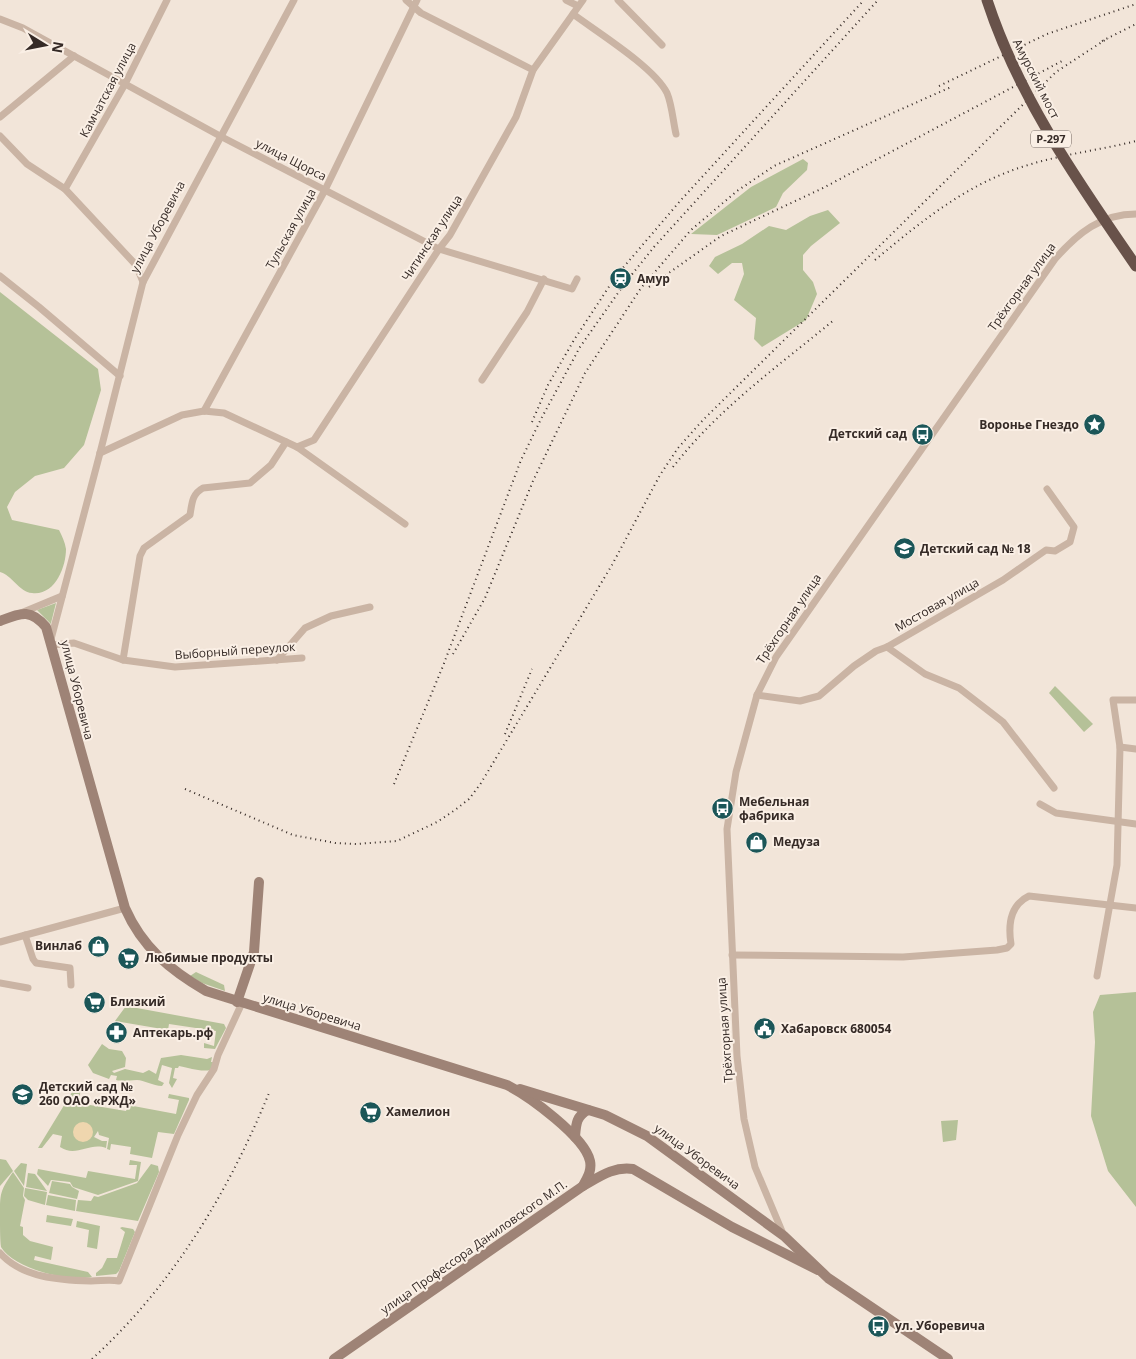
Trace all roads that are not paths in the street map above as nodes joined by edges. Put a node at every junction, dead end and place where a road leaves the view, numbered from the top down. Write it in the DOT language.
graph roads {
  1 [pos="167,0"];
  2 [pos="294,0"];
  3 [pos="406,0"];
  4 [pos="566,0"];
  5 [pos="583,0"];
  6 [pos="618,0"];
  7 [pos="987,0"];
  8 [pos="415,3"];
  9 [pos="578,6"];
  10 [pos="572,14"];
  11 [pos="0,19"];
  12 [pos="662,45"];
  13 [pos="74,56"];
  14 [pos="533,70"];
  15 [pos="125,84"];
  16 [pos="0,117"];
  17 [pos="676,134"];
  18 [pos="0,136"];
  19 [pos="220,136"];
  20 [pos="65,189"];
  21 [pos="325,190"];
  22 [pos="1136,214"];
  23 [pos="439,249"];
  24 [pos="1136,266"];
  25 [pos="0,276"];
  26 [pos="544,279"];
  27 [pos="577,279"];
  28 [pos="143,282"];
  29 [pos="120,376"];
  30 [pos="482,380"];
  31 [pos="204,411"];
  32 [pos="286,442"];
  33 [pos="297,447"];
  34 [pos="100,454"];
  35 [pos="1048,489"];
  36 [pos="405,524"];
  37 [pos="62,596"];
  38 [pos="370,607"];
  39 [pos="20,614"];
  40 [pos="0,621"];
  41 [pos="51,642"];
  42 [pos="887,647"];
  43 [pos="302,658"];
  44 [pos="123,660"];
  45 [pos="277,660"];
  46 [pos="757,694"];
  47 [pos="1136,700"];
  48 [pos="1120,747"];
  49 [pos="1136,749"];
  50 [pos="1054,788"];
  51 [pos="1040,804"];
  52 [pos="1118,822"];
  53 [pos="1136,824"];
  54 [pos="259,882"];
  55 [pos="1110,905"];
  56 [pos="125,908"];
  57 [pos="1136,908"];
  58 [pos="25,935"];
  59 [pos="0,942"];
  60 [pos="732,955"];
  61 [pos="1097,976"];
  62 [pos="0,983"];
  63 [pos="71,985"];
  64 [pos="28,988"];
  65 [pos="240,1002"];
  66 [pos="508,1085"];
  67 [pos="588,1110"];
  68 [pos="575,1138"];
  69 [pos="582,1186"];
  70 [pos="772,1205"];
  71 [pos="760,1218"];
  72 [pos="784,1236"];
  73 [pos="0,1253"];
  74 [pos="818,1270"];
  75 [pos="334,1359"];
  76 [pos="948,1359"];
  1 -- 15 [label="street, Камчатская улица"];
  2 -- 19 [label="street, улица Уборевича"];
  3 -- 8 [label="street"];
  4 -- 9 [label="street"];
  5 -- 9 [label="street, Читинская улица"];
  6 -- 12 [label="street"];
  7 -- 24 [label="highway, Амурский мост / Р-297, bridge"];
  8 -- 14 [label="street"];
  8 -- 21 [label="street, Тульская улица"];
  9 -- 10 [label="street, Читинская улица"];
  10 -- 14 [label="street, Читинская улица"];
  10 -- 17 [label="street"];
  11 -- 13 [label="street, улица Щорса"];
  13 -- 15 [label="street, улица Щорса"];
  13 -- 16 [label="street"];
  14 -- 23 [label="street, Читинская улица"];
  15 -- 19 [label="street, улица Щорса"];
  15 -- 20 [label="street, Камчатская улица"];
  18 -- 20 [label="street"];
  19 -- 21 [label="street, улица Щорса"];
  19 -- 28 [label="street, улица Уборевича"];
  20 -- 28 [label="street"];
  21 -- 23 [label="street, улица Щорса"];
  21 -- 31 [label="street, Тульская улица"];
  22 -- 46 [label="street, Трёхгорная улица"];
  23 -- 26 [label="street, улица Щорса"];
  23 -- 33 [label="street, Читинская улица"];
  25 -- 29 [label="street"];
  26 -- 27 [label="street, улица Щорса"];
  26 -- 30 [label="street"];
  28 -- 29 [label="street, улица Уборевича"];
  29 -- 34 [label="street, улица Уборевича"];
  31 -- 32 [label="street"];
  31 -- 34 [label="street"];
  32 -- 33 [label="street"];
  32 -- 44 [label="street"];
  33 -- 36 [label="street"];
  34 -- 37 [label="street, улица Уборевича"];
  35 -- 42 [label="street, Мостовая улица"];
  37 -- 39 [label="street"];
  37 -- 41 [label="street, улица Уборевича"];
  38 -- 45 [label="street"];
  39 -- 40 [label="main road"];
  39 -- 41 [label="main road"];
  41 -- 44 [label="street, Выборный переулок"];
  41 -- 56 [label="main road, улица Уборевича"];
  42 -- 46 [label="street, Мостовая улица"];
  42 -- 50 [label="street"];
  43 -- 45 [label="street, Выборный переулок"];
  44 -- 45 [label="street, Выборный переулок"];
  46 -- 60 [label="street, Трёхгорная улица"];
  47 -- 48 [label="street"];
  48 -- 49 [label="street"];
  48 -- 52 [label="street"];
  51 -- 52 [label="street"];
  52 -- 53 [label="street"];
  52 -- 55 [label="street"];
  54 -- 65 [label="main road"];
  55 -- 57 [label="street"];
  55 -- 60 [label="street"];
  55 -- 61 [label="street"];
  56 -- 58 [label="street"];
  56 -- 65 [label="main road, улица Уборевича"];
  58 -- 59 [label="street"];
  58 -- 63 [label="street"];
  60 -- 70 [label="street, Трёхгорная улица"];
  62 -- 64 [label="street"];
  65 -- 66 [label="main road, улица Уборевича"];
  65 -- 73 [label="street"];
  66 -- 67 [label="main road, улица Уборевича"];
  66 -- 68 [label="main road, улица Уборевича"];
  67 -- 68 [label="main road"];
  67 -- 71 [label="main road, улица Уборевича"];
  68 -- 69 [label="main road, улица Уборевича"];
  69 -- 74 [label="main road, улица Профессора Даниловского М.П."];
  69 -- 75 [label="main road, улица Профессора Даниловского М.П."];
  70 -- 71 [label="street"];
  70 -- 72 [label="street, Трёхгорная улица"];
  71 -- 72 [label="main road, улица Уборевича"];
  72 -- 74 [label="main road, улица Уборевича"];
  74 -- 76 [label="main road"];
}
